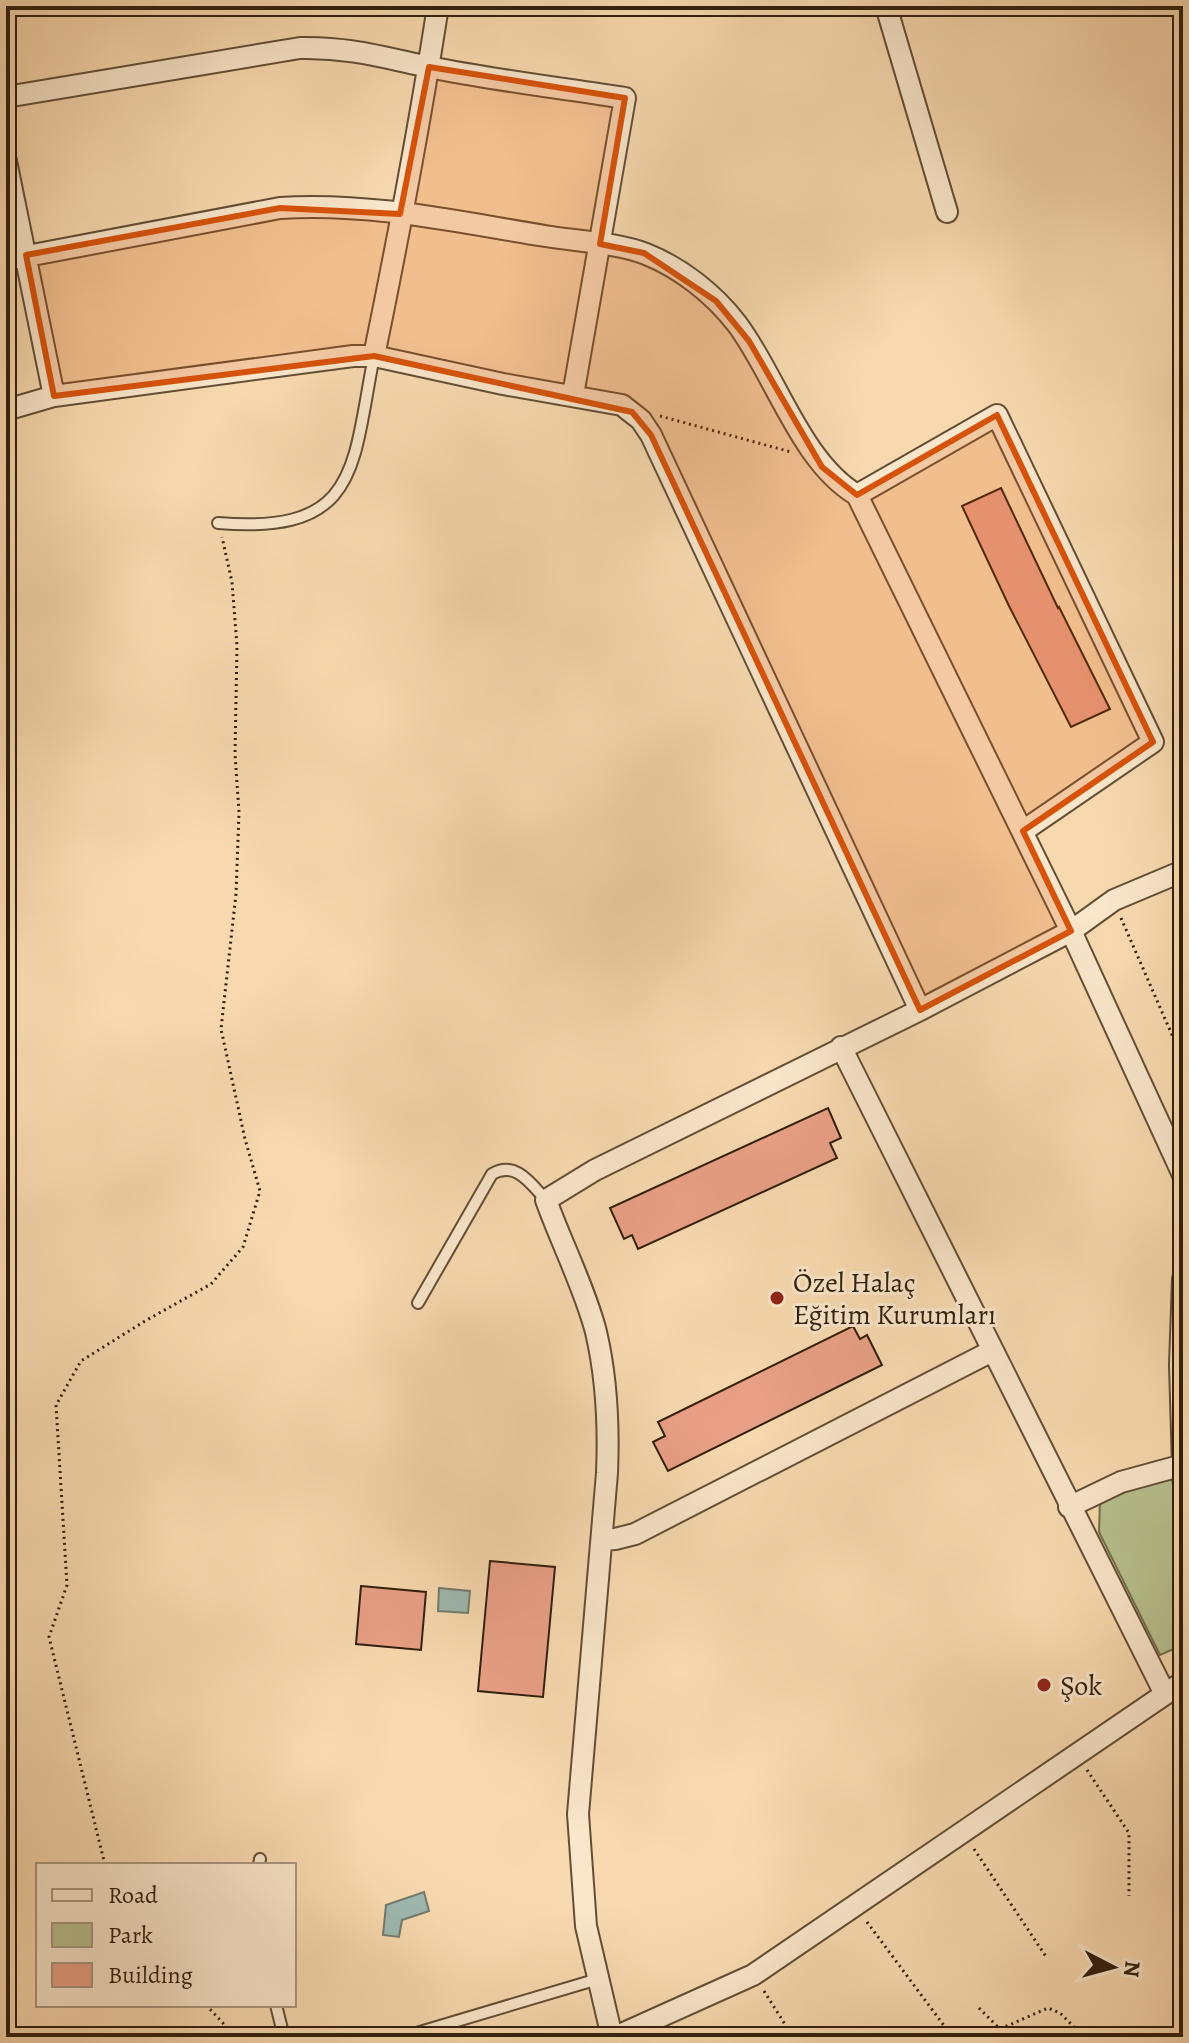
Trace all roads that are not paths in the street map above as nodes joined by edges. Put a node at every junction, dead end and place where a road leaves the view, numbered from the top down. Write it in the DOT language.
graph roads {
  1 [pos="438,6"];
  2 [pos="886,6"];
  3 [pos="429,67"];
  4 [pos="6,97"];
  5 [pos="6,161"];
  6 [pos="947,212"];
  7 [pos="400,214"];
  8 [pos="600,244"];
  9 [pos="16,258"];
  10 [pos="374,356"];
  11 [pos="573,395"];
  12 [pos="54,396"];
  13 [pos="6,410"];
  14 [pos="857,495"];
  15 [pos="218,523"];
  16 [pos="1023,831"];
  17 [pos="1183,871"];
  18 [pos="1071,931"];
  19 [pos="920,1010"];
  20 [pos="841,1047"];
  21 [pos="1183,1175"];
  22 [pos="546,1200"];
  23 [pos="1183,1279"];
  24 [pos="418,1303"];
  25 [pos="1182,1308"];
  26 [pos="992,1351"];
  27 [pos="1183,1466"];
  28 [pos="1069,1507"];
  29 [pos="602,1540"];
  30 [pos="1183,1682"];
  31 [pos="1165,1694"];
  32 [pos="598,1979"];
  33 [pos="276,2007"];
  34 [pos="284,2037"];
  35 [pos="403,2037"];
  36 [pos="614,2037"];
  1 -- 3 [label="street"];
  2 -- 6 [label="street"];
  3 -- 4 [label="street"];
  3 -- 7 [label="street"];
  3 -- 8 [label="street"];
  5 -- 9 [label="street"];
  7 -- 8 [label="street"];
  7 -- 9 [label="street"];
  7 -- 10 [label="street"];
  8 -- 11 [label="street"];
  8 -- 14 [label="street"];
  9 -- 12 [label="street"];
  10 -- 11 [label="street"];
  10 -- 12 [label="street"];
  10 -- 15 [label="lane"];
  11 -- 19 [label="street"];
  12 -- 13 [label="street"];
  14 -- 16 [label="street"];
  14 -- 16 [label="street"];
  16 -- 18 [label="street"];
  17 -- 18 [label="street"];
  18 -- 19 [label="street"];
  18 -- 21 [label="street"];
  19 -- 20 [label="street"];
  20 -- 22 [label="street"];
  20 -- 26 [label="street"];
  22 -- 24 [label="lane"];
  22 -- 29 [label="street"];
  23 -- 25 [label="street"];
  25 -- 27 [label="street"];
  26 -- 28 [label="street"];
  26 -- 29 [label="street"];
  27 -- 28 [label="street"];
  28 -- 31 [label="street"];
  29 -- 32 [label="street"];
  30 -- 31 [label="street"];
  31 -- 36 [label="street"];
  32 -- 35 [label="lane"];
  32 -- 36 [label="street"];
  33 -- 34 [label="lane"];
}
